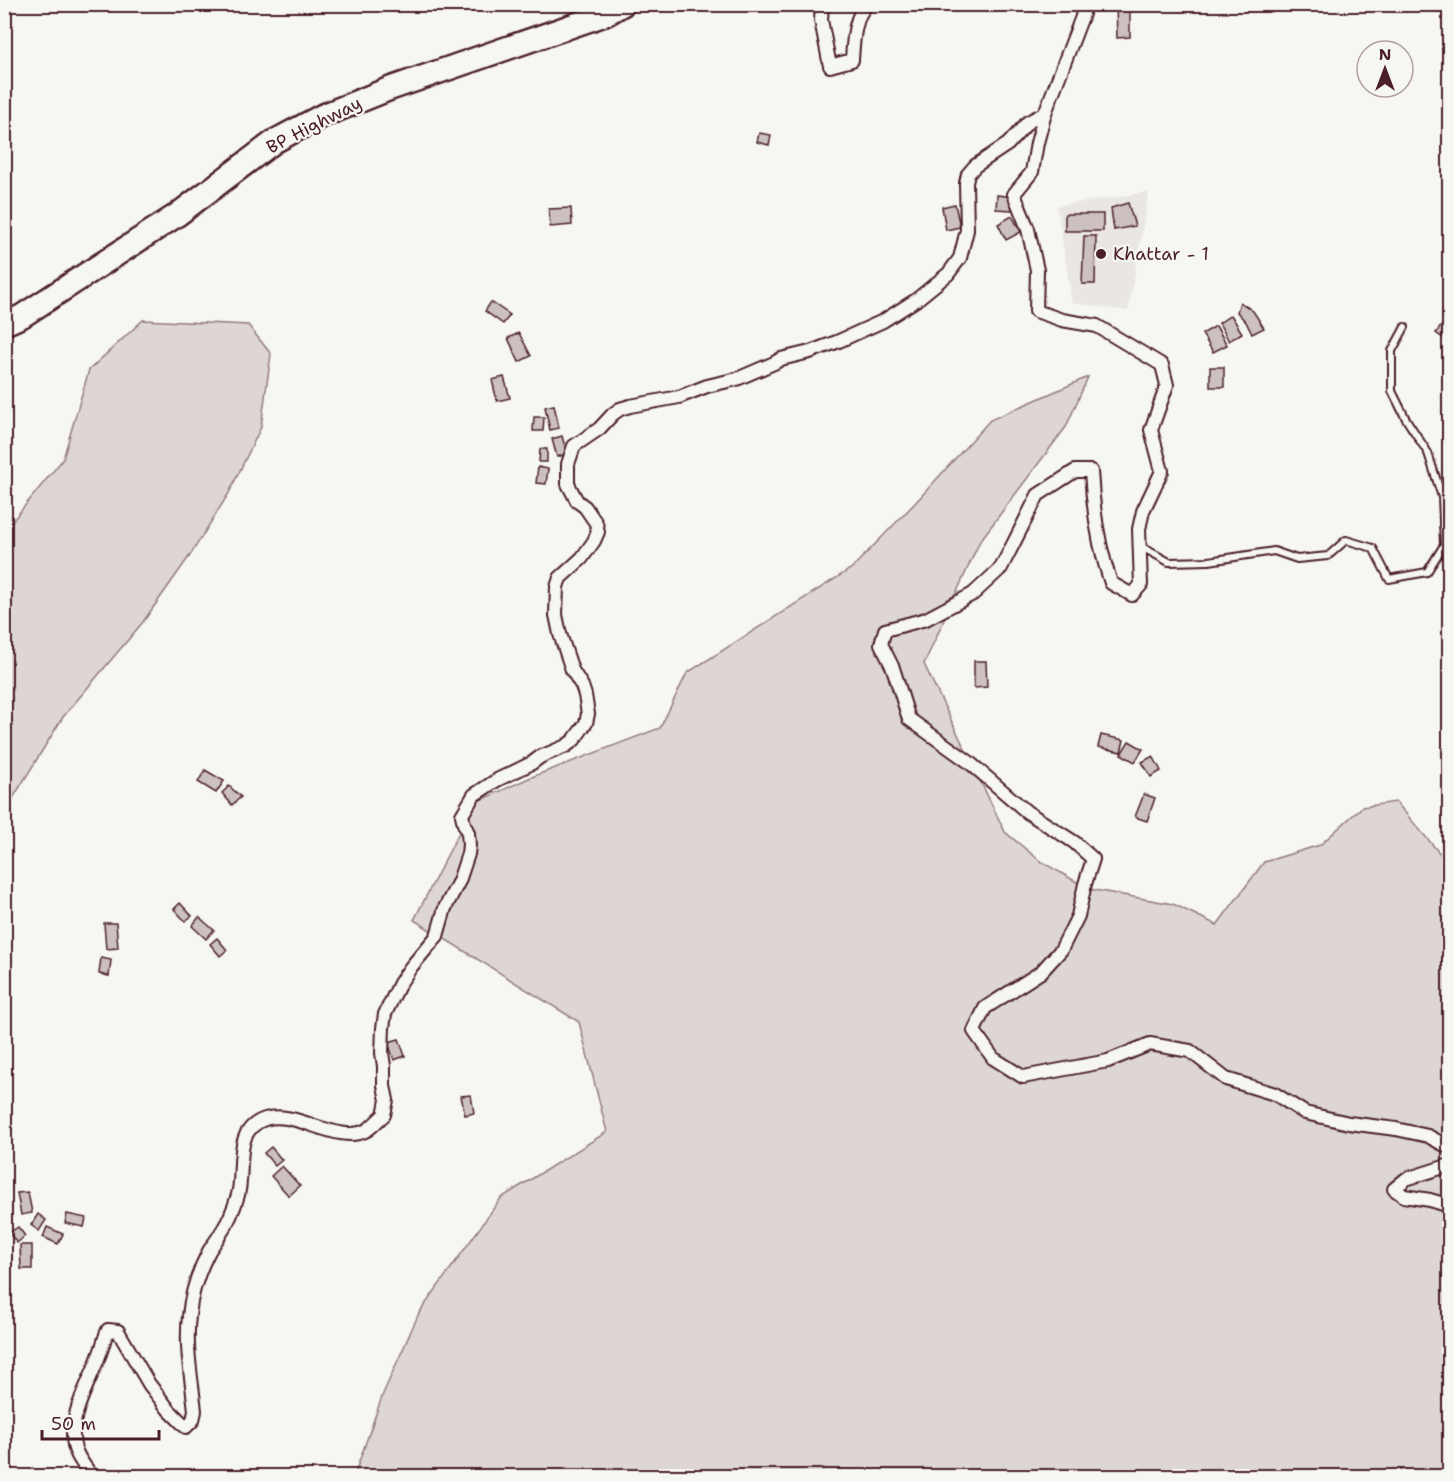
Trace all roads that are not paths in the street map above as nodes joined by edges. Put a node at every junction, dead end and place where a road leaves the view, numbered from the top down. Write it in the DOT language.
graph roads {
  1 [pos="623,4"];
  2 [pos="822,4"];
  3 [pos="868,4"];
  4 [pos="1079,4"];
  5 [pos="1045,113"];
  6 [pos="4,324"];
  7 [pos="1405,327"];
  8 [pos="1140,546"];
  9 [pos="1449,1148"];
  10 [pos="1449,1165"];
  11 [pos="1449,1206"];
  12 [pos="92,1476"];
  1 -- 6 [label="highway, BP Highway"];
  2 -- 3 [label="street"];
  4 -- 5 [label="street"];
  5 -- 8 [label="street"];
  5 -- 12 [label="street"];
  7 -- 8 [label="lane"];
  8 -- 9 [label="street"];
  10 -- 11 [label="street"];
}
